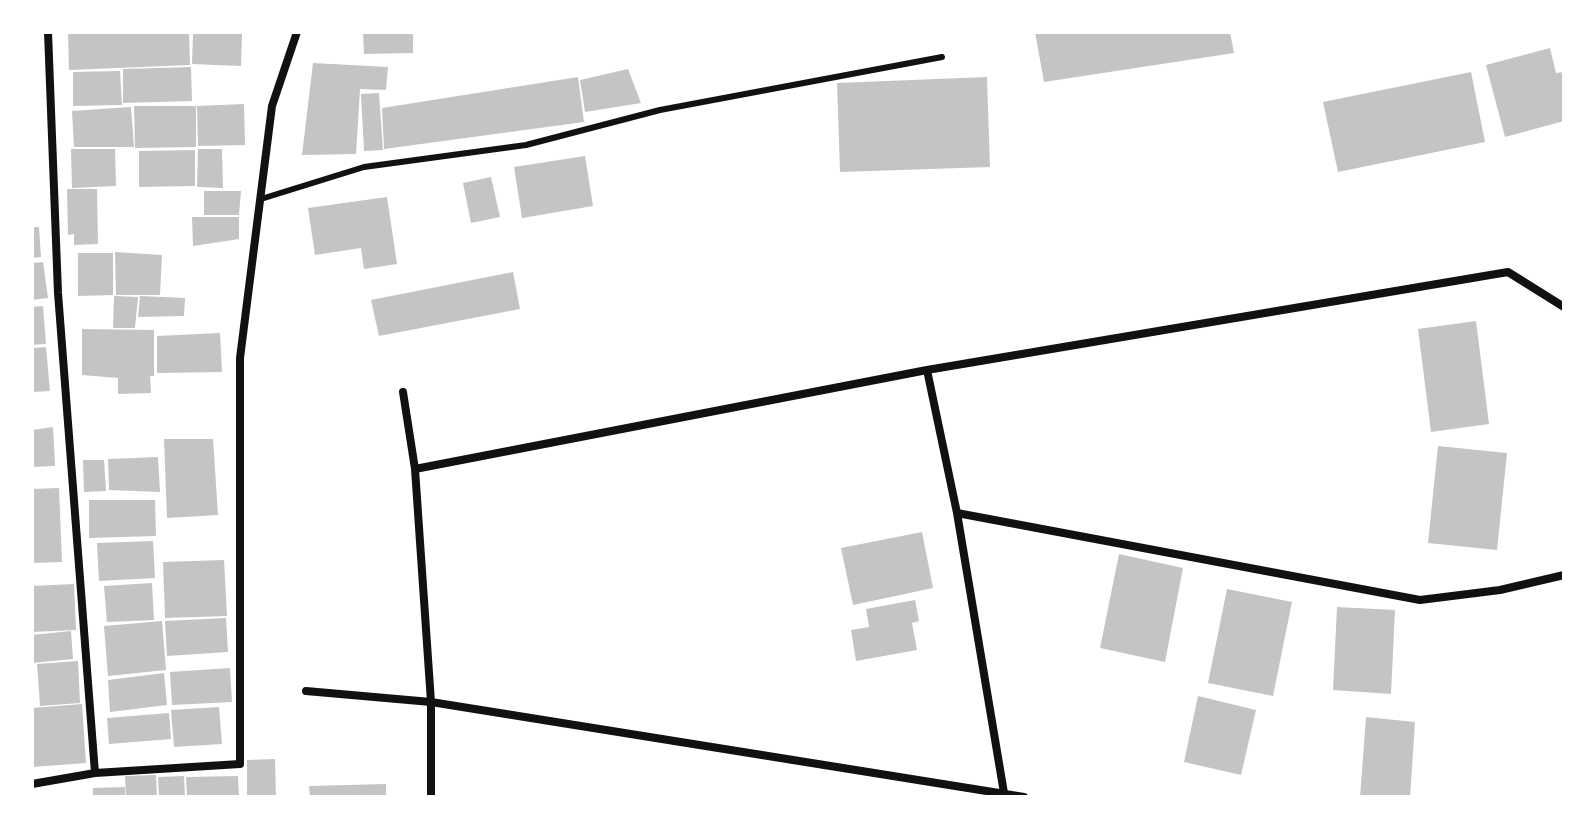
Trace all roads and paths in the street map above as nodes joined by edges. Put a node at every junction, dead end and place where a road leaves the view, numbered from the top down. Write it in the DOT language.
graph roads {
  1 [pos="48,32"];
  2 [pos="297,32"];
  3 [pos="942,57"];
  4 [pos="261,199"];
  5 [pos="1564,307"];
  6 [pos="927,370"];
  7 [pos="403,392"];
  8 [pos="415,469"];
  9 [pos="957,513"];
  10 [pos="1564,575"];
  11 [pos="306,691"];
  12 [pos="431,702"];
  13 [pos="95,773"];
  14 [pos="32,784"];
  15 [pos="1004,793"];
  16 [pos="431,797"];
  17 [pos="1024,797"];
  1 -- 13 [label="street"];
  2 -- 4 [label="street"];
  3 -- 4 [label="lane"];
  4 -- 13 [label="street"];
  5 -- 6 [label="street"];
  6 -- 8 [label="street"];
  6 -- 9 [label="street"];
  7 -- 8 [label="street"];
  8 -- 12 [label="street"];
  9 -- 10 [label="street"];
  9 -- 15 [label="street"];
  11 -- 12 [label="street"];
  12 -- 15 [label="street"];
  12 -- 16 [label="street"];
  13 -- 14 [label="street"];
  15 -- 17 [label="street"];
}
